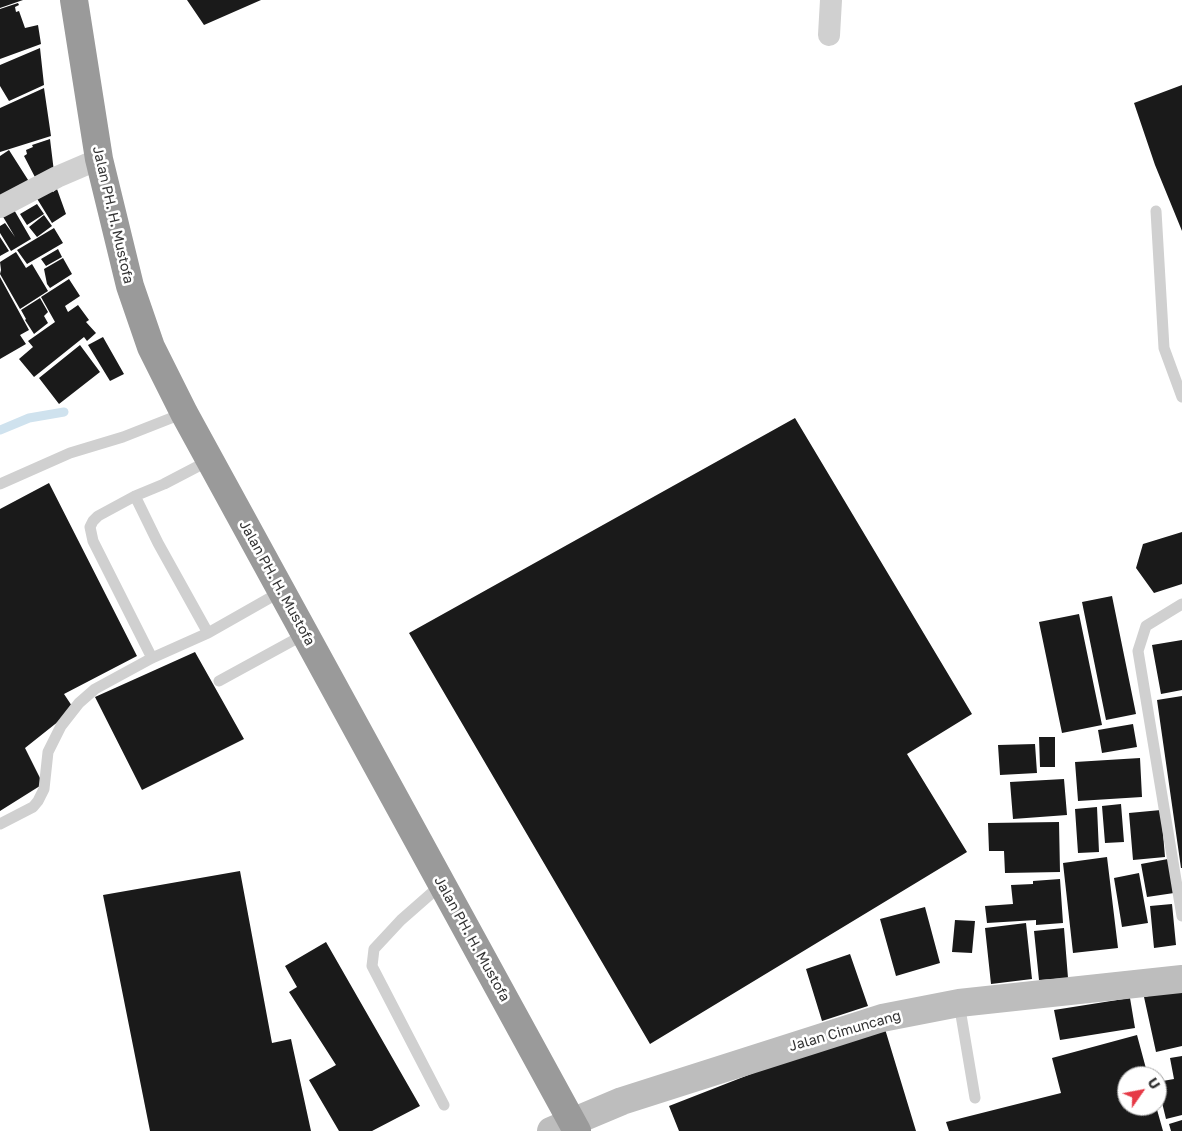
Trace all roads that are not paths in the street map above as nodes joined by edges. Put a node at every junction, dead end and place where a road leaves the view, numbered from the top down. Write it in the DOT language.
graph roads {
  1 [pos="74,0"];
  2 [pos="831,0"];
  3 [pos="829,35"];
  4 [pos="99,159"];
  5 [pos="0,207"];
  6 [pos="1156,210"];
  7 [pos="1182,398"];
  8 [pos="184,412"];
  9 [pos="210,460"];
  10 [pos="0,484"];
  11 [pos="135,496"];
  12 [pos="282,591"];
  13 [pos="1182,604"];
  14 [pos="208,632"];
  15 [pos="305,634"];
  16 [pos="152,658"];
  17 [pos="219,681"];
  18 [pos="0,824"];
  19 [pos="442,884"];
  20 [pos="1182,916"];
  21 [pos="1182,979"];
  22 [pos="959,1003"];
  23 [pos="975,1098"];
  24 [pos="444,1105"];
  25 [pos="567,1128"];
  1 -- 4 [label="highway, Jalan PH. H. Mustofa"];
  2 -- 3 [label="street"];
  4 -- 5 [label="street"];
  4 -- 8 [label="highway, Jalan PH. H. Mustofa"];
  6 -- 7 [label="lane"];
  8 -- 9 [label="highway, Jalan PH. H. Mustofa"];
  8 -- 10 [label="lane"];
  9 -- 11 [label="lane"];
  9 -- 12 [label="highway, Jalan PH. H. Mustofa"];
  11 -- 14 [label="lane"];
  11 -- 16 [label="lane"];
  12 -- 14 [label="lane"];
  12 -- 15 [label="highway, Jalan PH. H. Mustofa"];
  13 -- 20 [label="lane"];
  14 -- 16 [label="lane"];
  15 -- 17 [label="lane"];
  15 -- 19 [label="highway, Jalan PH. H. Mustofa"];
  16 -- 18 [label="lane"];
  19 -- 24 [label="lane"];
  19 -- 25 [label="highway, Jalan PH. H. Mustofa"];
  21 -- 22 [label="street, Jalan Cimuncang"];
  22 -- 23 [label="lane"];
  22 -- 25 [label="street, Jalan Cimuncang"];
}
